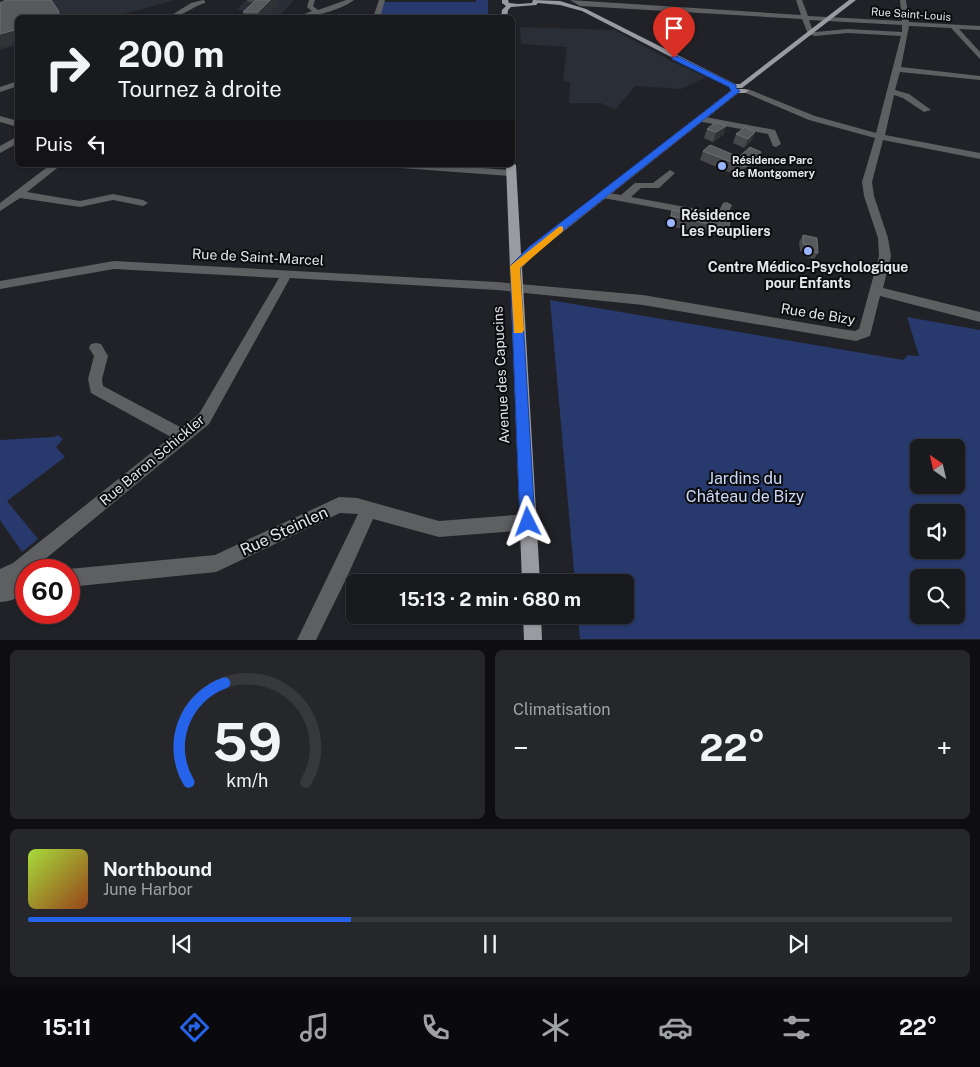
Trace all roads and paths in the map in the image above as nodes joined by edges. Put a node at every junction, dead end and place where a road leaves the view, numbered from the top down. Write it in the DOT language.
graph roads {
  1 [pos="312,0"];
  2 [pos="351,0"];
  3 [pos="382,0"];
  4 [pos="536,0"];
  5 [pos="572,0"];
  6 [pos="799,0"];
  7 [pos="853,0"];
  8 [pos="903,0"];
  9 [pos="558,1"];
  10 [pos="203,2"];
  11 [pos="504,2"];
  12 [pos="845,3"];
  13 [pos="645,4"];
  14 [pos="316,12"];
  15 [pos="174,15"];
  16 [pos="307,15"];
  17 [pos="377,15"];
  18 [pos="504,15"];
  19 [pos="805,17"];
  20 [pos="829,19"];
  21 [pos="954,27"];
  22 [pos="980,28"];
  23 [pos="906,29"];
  24 [pos="810,33"];
  25 [pos="980,57"];
  26 [pos="896,70"];
  27 [pos="980,78"];
  28 [pos="15,85"];
  29 [pos="739,89"];
  30 [pos="0,90"];
  31 [pos="891,91"];
  32 [pos="927,110"];
  33 [pos="0,119"];
  34 [pos="700,119"];
  35 [pos="15,123"];
  36 [pos="880,138"];
  37 [pos="15,142"];
  38 [pos="776,144"];
  39 [pos="0,150"];
  40 [pos="980,156"];
  41 [pos="53,167"];
  42 [pos="456,167"];
  43 [pos="511,169"];
  44 [pos="670,173"];
  45 [pos="17,194"];
  46 [pos="602,195"];
  47 [pos="623,199"];
  48 [pos="142,203"];
  49 [pos="727,205"];
  50 [pos="0,208"];
  51 [pos="514,249"];
  52 [pos="532,250"];
  53 [pos="515,266"];
  54 [pos="286,274"];
  55 [pos="0,285"];
  56 [pos="516,288"];
  57 [pos="877,291"];
  58 [pos="980,317"];
  59 [pos="96,348"];
  60 [pos="184,436"];
  61 [pos="369,509"];
  62 [pos="528,522"];
  63 [pos="44,559"];
  64 [pos="531,574"];
  65 [pos="80,577"];
  66 [pos="15,588"];
  67 [pos="0,591"];
  68 [pos="532,624"];
  69 [pos="306,640"];
  70 [pos="533,640"];
  1 -- 14 [label="street"];
  2 -- 14 [label="street"];
  3 -- 17 [label="street"];
  4 -- 9 [label="main road"];
  4 -- 11 [label="main road"];
  5 -- 13 [label="street, Rue Saint-Louis"];
  6 -- 19 [label="street"];
  7 -- 12 [label="main road"];
  8 -- 23 [label="street, Rue de Bizy"];
  9 -- 29 [label="main road"];
  10 -- 15 [label="street"];
  11 -- 18 [label="main road"];
  12 -- 20 [label="main road"];
  13 -- 19 [label="street, Rue Saint-Louis"];
  14 -- 16 [label="street"];
  19 -- 20 [label="street, Rue Saint-Louis"];
  19 -- 24 [label="street"];
  20 -- 23 [label="street, Rue Saint-Louis"];
  20 -- 24 [label="main road"];
  21 -- 22 [label="street, Rue Saint-Louis"];
  21 -- 23 [label="street, Rue Saint-Louis"];
  21 -- 25 [label="street"];
  23 -- 24 [label="street"];
  23 -- 26 [label="street, Rue de Bizy"];
  24 -- 29 [label="main road"];
  26 -- 27 [label="street"];
  26 -- 31 [label="street, Rue de Bizy"];
  28 -- 30 [label="street"];
  29 -- 34 [label="main road"];
  29 -- 36 [label="street"];
  31 -- 32 [label="street"];
  31 -- 36 [label="street, Rue de Bizy"];
  33 -- 35 [label="street"];
  34 -- 38 [label="street"];
  34 -- 46 [label="main road"];
  36 -- 40 [label="street"];
  36 -- 57 [label="street, Rue de Bizy"];
  37 -- 39 [label="street"];
  41 -- 45 [label="street"];
  42 -- 43 [label="street"];
  43 -- 51 [label="main road, Avenue des Capucins"];
  44 -- 47 [label="street"];
  45 -- 48 [label="street"];
  45 -- 50 [label="street"];
  46 -- 47 [label="street"];
  46 -- 52 [label="main road"];
  47 -- 49 [label="street"];
  51 -- 52 [label="main road"];
  51 -- 53 [label="main road, Avenue des Capucins"];
  52 -- 53 [label="main road"];
  53 -- 56 [label="main road, Avenue des Capucins"];
  54 -- 55 [label="street, Rue de Saint-Marcel"];
  54 -- 56 [label="street, Rue de Saint-Marcel"];
  54 -- 60 [label="street, Rue Baron Schickler"];
  56 -- 57 [label="street, Rue de Bizy"];
  56 -- 62 [label="main road, Avenue des Capucins"];
  57 -- 58 [label="street"];
  59 -- 60 [label="street"];
  60 -- 63 [label="street, Rue Baron Schickler"];
  61 -- 62 [label="street, Rue Steinlen"];
  61 -- 65 [label="street, Rue Steinlen"];
  61 -- 69 [label="street"];
  62 -- 64 [label="main road, Avenue des Capucins"];
  66 -- 67 [label="street, Rue Baron Schickler"];
  68 -- 70 [label="main road"];
}
